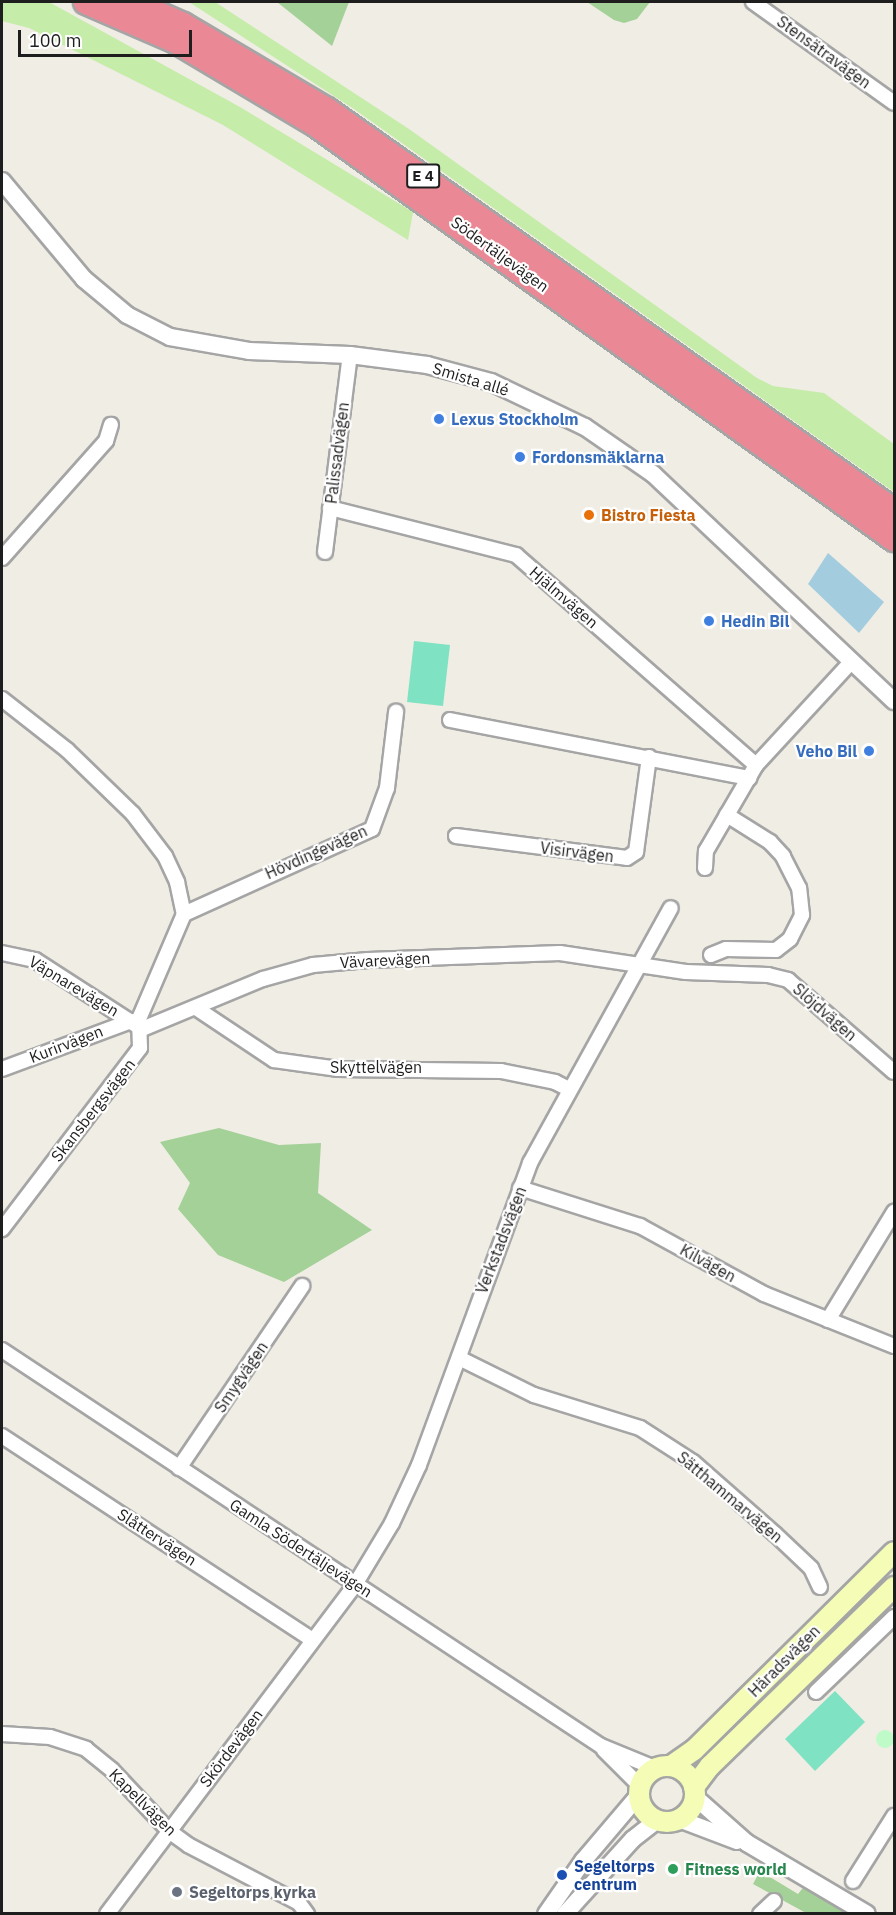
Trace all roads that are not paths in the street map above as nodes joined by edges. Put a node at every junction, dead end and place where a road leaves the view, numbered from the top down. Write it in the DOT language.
graph roads {
  1 [pos="86,2"];
  2 [pos="131,2"];
  3 [pos="753,2"];
  4 [pos="894,103"];
  5 [pos="2,181"];
  6 [pos="350,355"];
  7 [pos="111,425"];
  8 [pos="330,508"];
  9 [pos="894,510"];
  10 [pos="894,539"];
  11 [pos="325,552"];
  12 [pos="2,558"];
  13 [pos="851,662"];
  14 [pos="2,699"];
  15 [pos="894,701"];
  16 [pos="396,712"];
  17 [pos="450,720"];
  18 [pos="649,757"];
  19 [pos="752,771"];
  20 [pos="727,815"];
  21 [pos="456,836"];
  22 [pos="705,868"];
  23 [pos="671,908"];
  24 [pos="184,914"];
  25 [pos="2,952"];
  26 [pos="711,955"];
  27 [pos="638,966"];
  28 [pos="195,1008"];
  29 [pos="137,1025"];
  30 [pos="2,1069"];
  31 [pos="894,1072"];
  32 [pos="569,1089"];
  33 [pos="520,1188"];
  34 [pos="894,1212"];
  35 [pos="2,1229"];
  36 [pos="302,1286"];
  37 [pos="828,1320"];
  38 [pos="894,1346"];
  39 [pos="2,1350"];
  40 [pos="459,1358"];
  41 [pos="2,1436"];
  42 [pos="179,1468"];
  43 [pos="894,1552"];
  44 [pos="356,1583"];
  45 [pos="820,1587"];
  46 [pos="894,1587"];
  47 [pos="894,1617"];
  48 [pos="312,1640"];
  49 [pos="816,1692"];
  50 [pos="2,1734"];
  51 [pos="601,1746"];
  52 [pos="663,1767"];
  53 [pos="639,1791"];
  54 [pos="695,1792"];
  55 [pos="894,1816"];
  56 [pos="679,1819"];
  57 [pos="657,1820"];
  58 [pos="169,1831"];
  59 [pos="747,1843"];
  60 [pos="853,1881"];
  61 [pos="774,1901"];
  62 [pos="107,1914"];
  63 [pos="307,1914"];
  64 [pos="546,1914"];
  65 [pos="565,1914"];
  66 [pos="760,1914"];
  67 [pos="867,1914"];
  1 -- 10 [label="highway, Södertäljevägen / E 4"];
  2 -- 9 [label="highway, Södertäljevägen / E 4"];
  3 -- 4 [label="street, Stensätravägen"];
  5 -- 6 [label="street, Smista allé"];
  6 -- 8 [label="street, Palissadvägen"];
  6 -- 13 [label="street, Smista allé"];
  7 -- 12 [label="street"];
  8 -- 11 [label="street, Palissadvägen"];
  8 -- 19 [label="street, Hjälmvägen"];
  13 -- 15 [label="street, Smista allé"];
  13 -- 19 [label="street"];
  14 -- 24 [label="street"];
  16 -- 24 [label="street, Hövdingevägen"];
  17 -- 18 [label="street"];
  18 -- 19 [label="street"];
  18 -- 21 [label="street, Visirvägen"];
  19 -- 20 [label="street"];
  20 -- 22 [label="street"];
  20 -- 26 [label="street"];
  23 -- 27 [label="street, Verkstadsvägen"];
  24 -- 29 [label="street, Skansbergsvägen"];
  25 -- 29 [label="street, Väpnarevägen"];
  27 -- 28 [label="street, Vävarevägen"];
  27 -- 31 [label="street, Slöjdvägen"];
  27 -- 32 [label="street, Verkstadsvägen"];
  28 -- 29 [label="street, Vävarevägen"];
  28 -- 32 [label="street, Skyttelvägen"];
  29 -- 30 [label="street, Kurirvägen"];
  29 -- 35 [label="street, Skansbergsvägen"];
  32 -- 33 [label="street, Verkstadsvägen"];
  33 -- 37 [label="street, Kilvägen"];
  33 -- 40 [label="street, Verkstadsvägen"];
  34 -- 37 [label="street"];
  36 -- 42 [label="street, Smygvägen"];
  37 -- 38 [label="street, Kilvägen"];
  39 -- 42 [label="street, Gamla Södertäljevägen"];
  40 -- 44 [label="street, Verkstadsvägen"];
  40 -- 45 [label="street, Sätthammarvägen"];
  41 -- 48 [label="street, Slåttervägen"];
  42 -- 44 [label="street, Gamla Södertäljevägen"];
  43 -- 52 [label="main road, Häradsvägen"];
  44 -- 48 [label="street, Skördevägen"];
  44 -- 51 [label="street, Gamla Södertäljevägen"];
  46 -- 54 [label="main road, Häradsvägen"];
  47 -- 49 [label="street"];
  48 -- 58 [label="street, Skördevägen"];
  50 -- 58 [label="street, Kapellvägen"];
  51 -- 52 [label="street, Gamla Södertäljevägen"];
  51 -- 53 [label="street, Gamla Södertäljevägen"];
  52 -- 53 [label="main road"];
  52 -- 54 [label="main road"];
  53 -- 57 [label="main road"];
  53 -- 64 [label="street"];
  54 -- 56 [label="main road"];
  54 -- 59 [label="street"];
  55 -- 60 [label="street"];
  56 -- 57 [label="main road"];
  56 -- 59 [label="street"];
  57 -- 65 [label="street"];
  58 -- 62 [label="street, Skördevägen"];
  58 -- 63 [label="street, Kapellvägen"];
  59 -- 67 [label="street"];
  61 -- 66 [label="street"];
}
